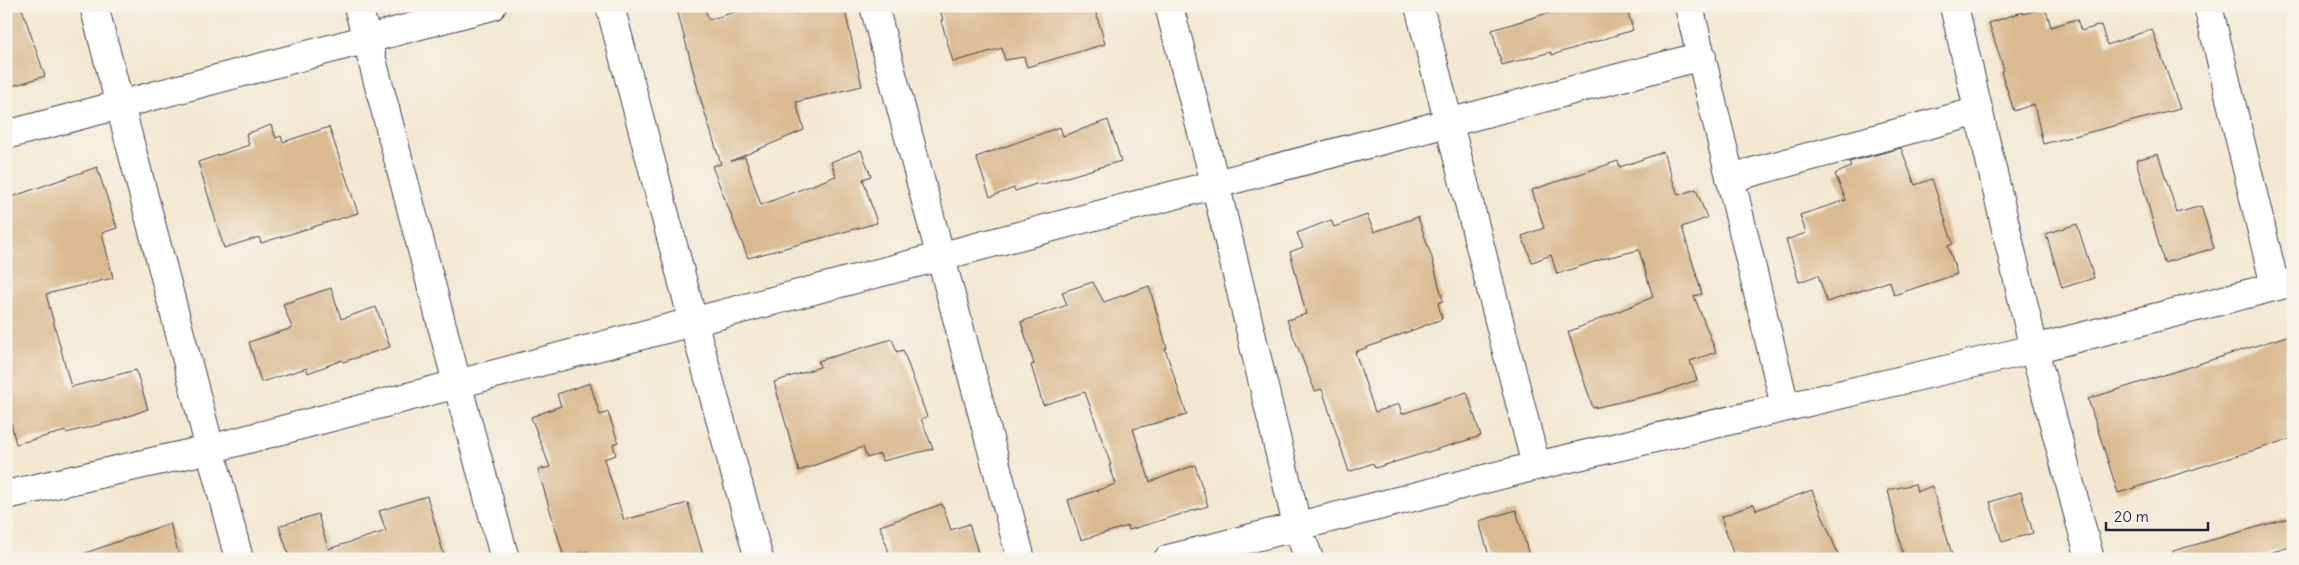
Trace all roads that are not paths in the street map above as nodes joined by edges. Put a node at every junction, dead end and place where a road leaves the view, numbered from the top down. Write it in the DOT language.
graph roads {
  1 [pos="94,6"];
  2 [pos="358,6"];
  3 [pos="492,6"];
  4 [pos="610,6"];
  5 [pos="874,6"];
  6 [pos="1169,6"];
  7 [pos="1419,6"];
  8 [pos="1689,6"];
  9 [pos="1954,6"];
  10 [pos="2208,6"];
  11 [pos="367,39"];
  12 [pos="1702,56"];
  13 [pos="120,104"];
  14 [pos="1979,111"];
  15 [pos="1449,121"];
  16 [pos="6,135"];
  17 [pos="1730,178"];
  18 [pos="1215,183"];
  19 [pos="940,256"];
  20 [pos="2284,284"];
  21 [pos="693,321"];
  22 [pos="2034,348"];
  23 [pos="456,383"];
  24 [pos="1785,406"];
  25 [pos="210,449"];
  26 [pos="1536,466"];
  27 [pos="6,495"];
  28 [pos="1297,525"];
  29 [pos="239,559"];
  30 [pos="505,559"];
  31 [pos="759,559"];
  32 [pos="1021,559"];
  33 [pos="1168,559"];
  34 [pos="1309,559"];
  35 [pos="2090,559"];
  1 -- 13 [label="street"];
  2 -- 11 [label="street"];
  3 -- 11 [label="street"];
  4 -- 21 [label="street"];
  5 -- 19 [label="street"];
  6 -- 18 [label="street"];
  7 -- 15 [label="street"];
  8 -- 12 [label="street"];
  9 -- 14 [label="street"];
  10 -- 20 [label="street"];
  11 -- 13 [label="street"];
  11 -- 23 [label="street"];
  12 -- 15 [label="street"];
  12 -- 17 [label="street"];
  13 -- 16 [label="street"];
  13 -- 25 [label="street"];
  14 -- 17 [label="street"];
  14 -- 22 [label="street"];
  15 -- 18 [label="street"];
  15 -- 26 [label="street"];
  17 -- 24 [label="street"];
  18 -- 19 [label="street"];
  18 -- 28 [label="street"];
  19 -- 21 [label="street"];
  19 -- 32 [label="street"];
  20 -- 22 [label="street"];
  21 -- 23 [label="street"];
  21 -- 31 [label="street"];
  22 -- 24 [label="street"];
  22 -- 35 [label="street"];
  23 -- 25 [label="street"];
  23 -- 30 [label="street"];
  24 -- 26 [label="street"];
  25 -- 27 [label="street"];
  25 -- 29 [label="street"];
  26 -- 28 [label="street"];
  28 -- 33 [label="street"];
  28 -- 34 [label="street"];
}
